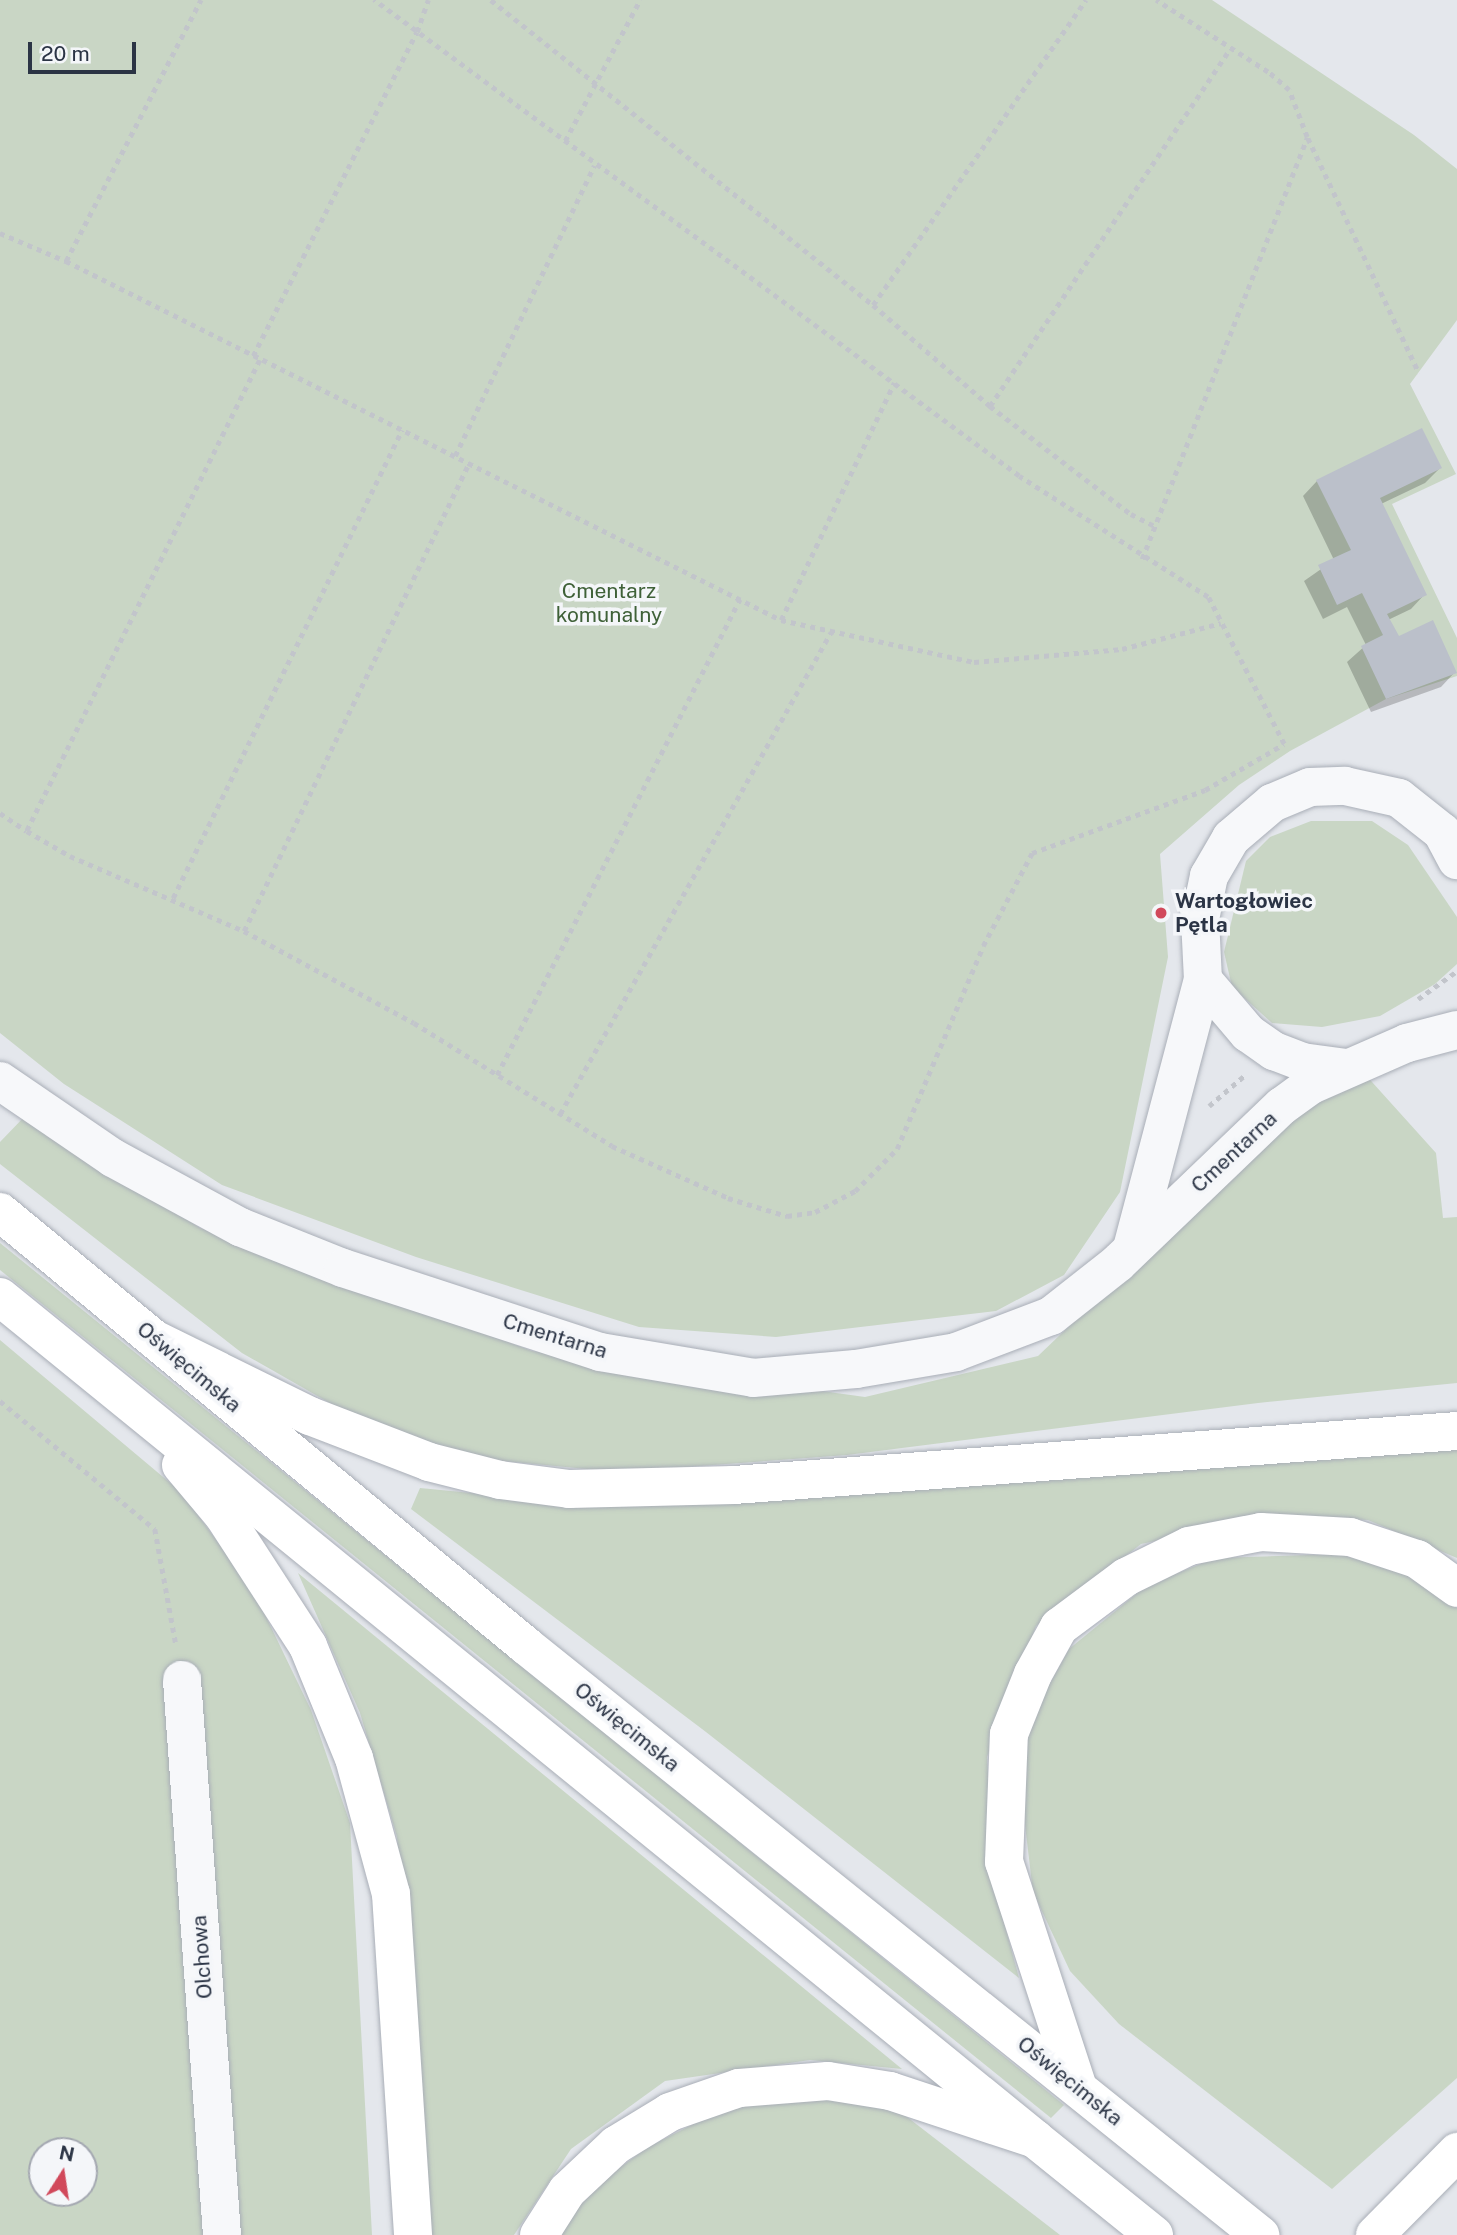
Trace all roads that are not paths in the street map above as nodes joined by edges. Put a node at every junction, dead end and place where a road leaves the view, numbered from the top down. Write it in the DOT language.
graph roads {
  1 [pos="1457,860"];
  2 [pos="1203,980"];
  3 [pos="1457,1030"];
  4 [pos="1345,1068"];
  5 [pos="0,1080"];
  6 [pos="0,1212"];
  7 [pos="1132,1248"];
  8 [pos="0,1297"];
  9 [pos="155,1339"];
  10 [pos="129,1401"];
  11 [pos="1457,1431"];
  12 [pos="1457,1588"];
  13 [pos="182,1680"];
  14 [pos="1078,2088"];
  15 [pos="1035,2138"];
  16 [pos="1455,2153"];
  17 [pos="222,2235"];
  18 [pos="413,2235"];
  19 [pos="539,2235"];
  20 [pos="1154,2235"];
  21 [pos="1260,2235"];
  22 [pos="1375,2235"];
  1 -- 2 [label="street"];
  2 -- 4 [label="street, Cmentarna"];
  2 -- 7 [label="street"];
  3 -- 4 [label="street, Cmentarna"];
  4 -- 7 [label="street, Cmentarna"];
  5 -- 7 [label="street, Cmentarna"];
  6 -- 9 [label="main road, Oświęcimska"];
  8 -- 10 [label="main road"];
  9 -- 11 [label="main road"];
  9 -- 14 [label="main road, Oświęcimska"];
  10 -- 15 [label="main road"];
  10 -- 18 [label="main road"];
  12 -- 14 [label="main road"];
  13 -- 17 [label="street, Olchowa"];
  14 -- 21 [label="main road, Oświęcimska"];
  15 -- 19 [label="main road"];
  15 -- 20 [label="main road"];
  16 -- 22 [label="main road"];
}
